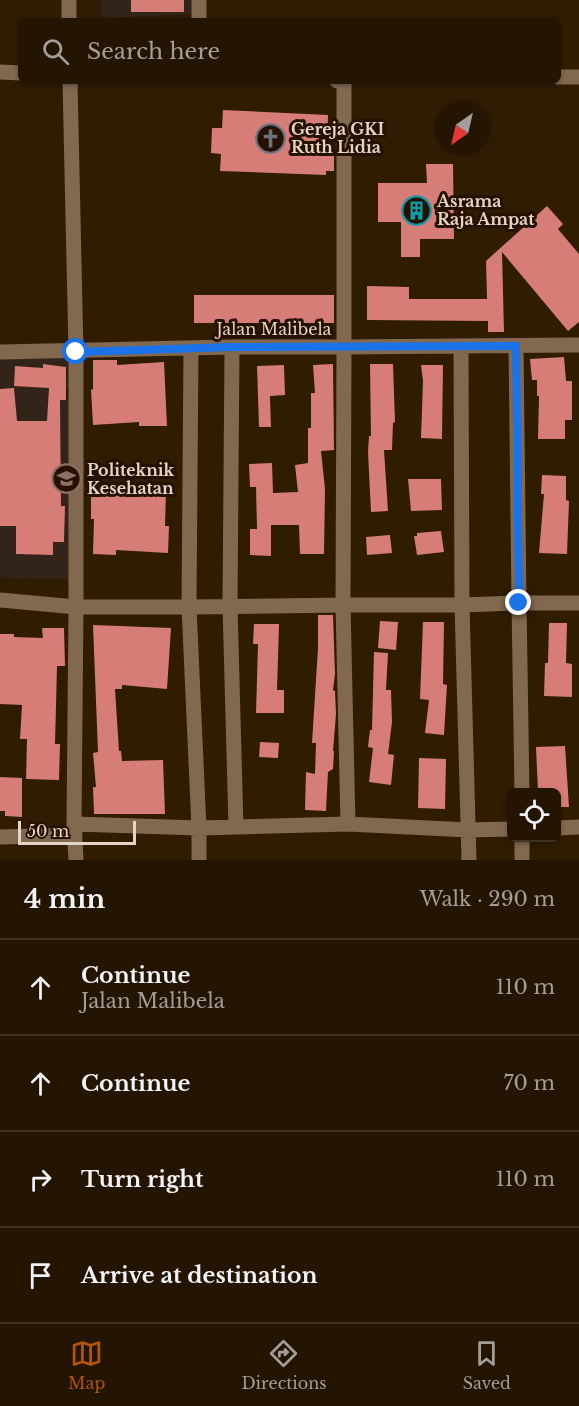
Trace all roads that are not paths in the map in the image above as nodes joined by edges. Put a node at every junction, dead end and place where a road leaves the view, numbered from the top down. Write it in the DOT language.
graph roads {
  1 [pos="69,0"];
  2 [pos="199,0"];
  3 [pos="69,18"];
  4 [pos="199,18"];
  5 [pos="0,72"];
  6 [pos="18,73"];
  7 [pos="561,77"];
  8 [pos="579,77"];
  9 [pos="70,84"];
  10 [pos="344,84"];
  11 [pos="579,345"];
  12 [pos="461,346"];
  13 [pos="516,346"];
  14 [pos="232,347"];
  15 [pos="344,347"];
  16 [pos="191,348"];
  17 [pos="0,352"];
  18 [pos="76,352"];
  19 [pos="0,600"];
  20 [pos="519,603"];
  21 [pos="579,603"];
  22 [pos="343,605"];
  23 [pos="462,605"];
  24 [pos="230,606"];
  25 [pos="76,607"];
  26 [pos="189,607"];
  27 [pos="522,788"];
  28 [pos="348,824"];
  29 [pos="236,827"];
  30 [pos="579,827"];
  31 [pos="199,828"];
  32 [pos="561,828"];
  33 [pos="75,829"];
  34 [pos="507,829"];
  35 [pos="468,830"];
  36 [pos="0,837"];
  37 [pos="522,842"];
  38 [pos="76,860"];
  39 [pos="199,860"];
  40 [pos="469,860"];
  41 [pos="522,860"];
  1 -- 3 [label="street"];
  2 -- 4 [label="street"];
  5 -- 6 [label="street"];
  7 -- 8 [label="street"];
  9 -- 18 [label="street"];
  10 -- 15 [label="street, Jalan Malibela"];
  11 -- 13 [label="street"];
  12 -- 13 [label="street"];
  12 -- 15 [label="street"];
  12 -- 23 [label="street"];
  13 -- 20 [label="street"];
  14 -- 15 [label="street, Jalan Malibela"];
  14 -- 16 [label="street, Jalan Malibela"];
  14 -- 24 [label="street"];
  15 -- 22 [label="street"];
  16 -- 18 [label="street, Jalan Malibela"];
  16 -- 26 [label="street"];
  17 -- 18 [label="street, Jalan Malibela"];
  18 -- 25 [label="street"];
  19 -- 25 [label="street"];
  20 -- 21 [label="street"];
  20 -- 23 [label="street"];
  20 -- 27 [label="street"];
  22 -- 23 [label="street"];
  22 -- 24 [label="street"];
  22 -- 28 [label="street"];
  23 -- 35 [label="street"];
  24 -- 26 [label="street"];
  24 -- 29 [label="street"];
  25 -- 26 [label="street"];
  25 -- 33 [label="street"];
  26 -- 31 [label="street"];
  28 -- 29 [label="street"];
  28 -- 35 [label="street"];
  29 -- 31 [label="street"];
  30 -- 32 [label="street"];
  31 -- 33 [label="street"];
  31 -- 39 [label="street"];
  33 -- 36 [label="street"];
  33 -- 38 [label="street"];
  34 -- 35 [label="street"];
  35 -- 40 [label="street"];
  37 -- 41 [label="street"];
}
